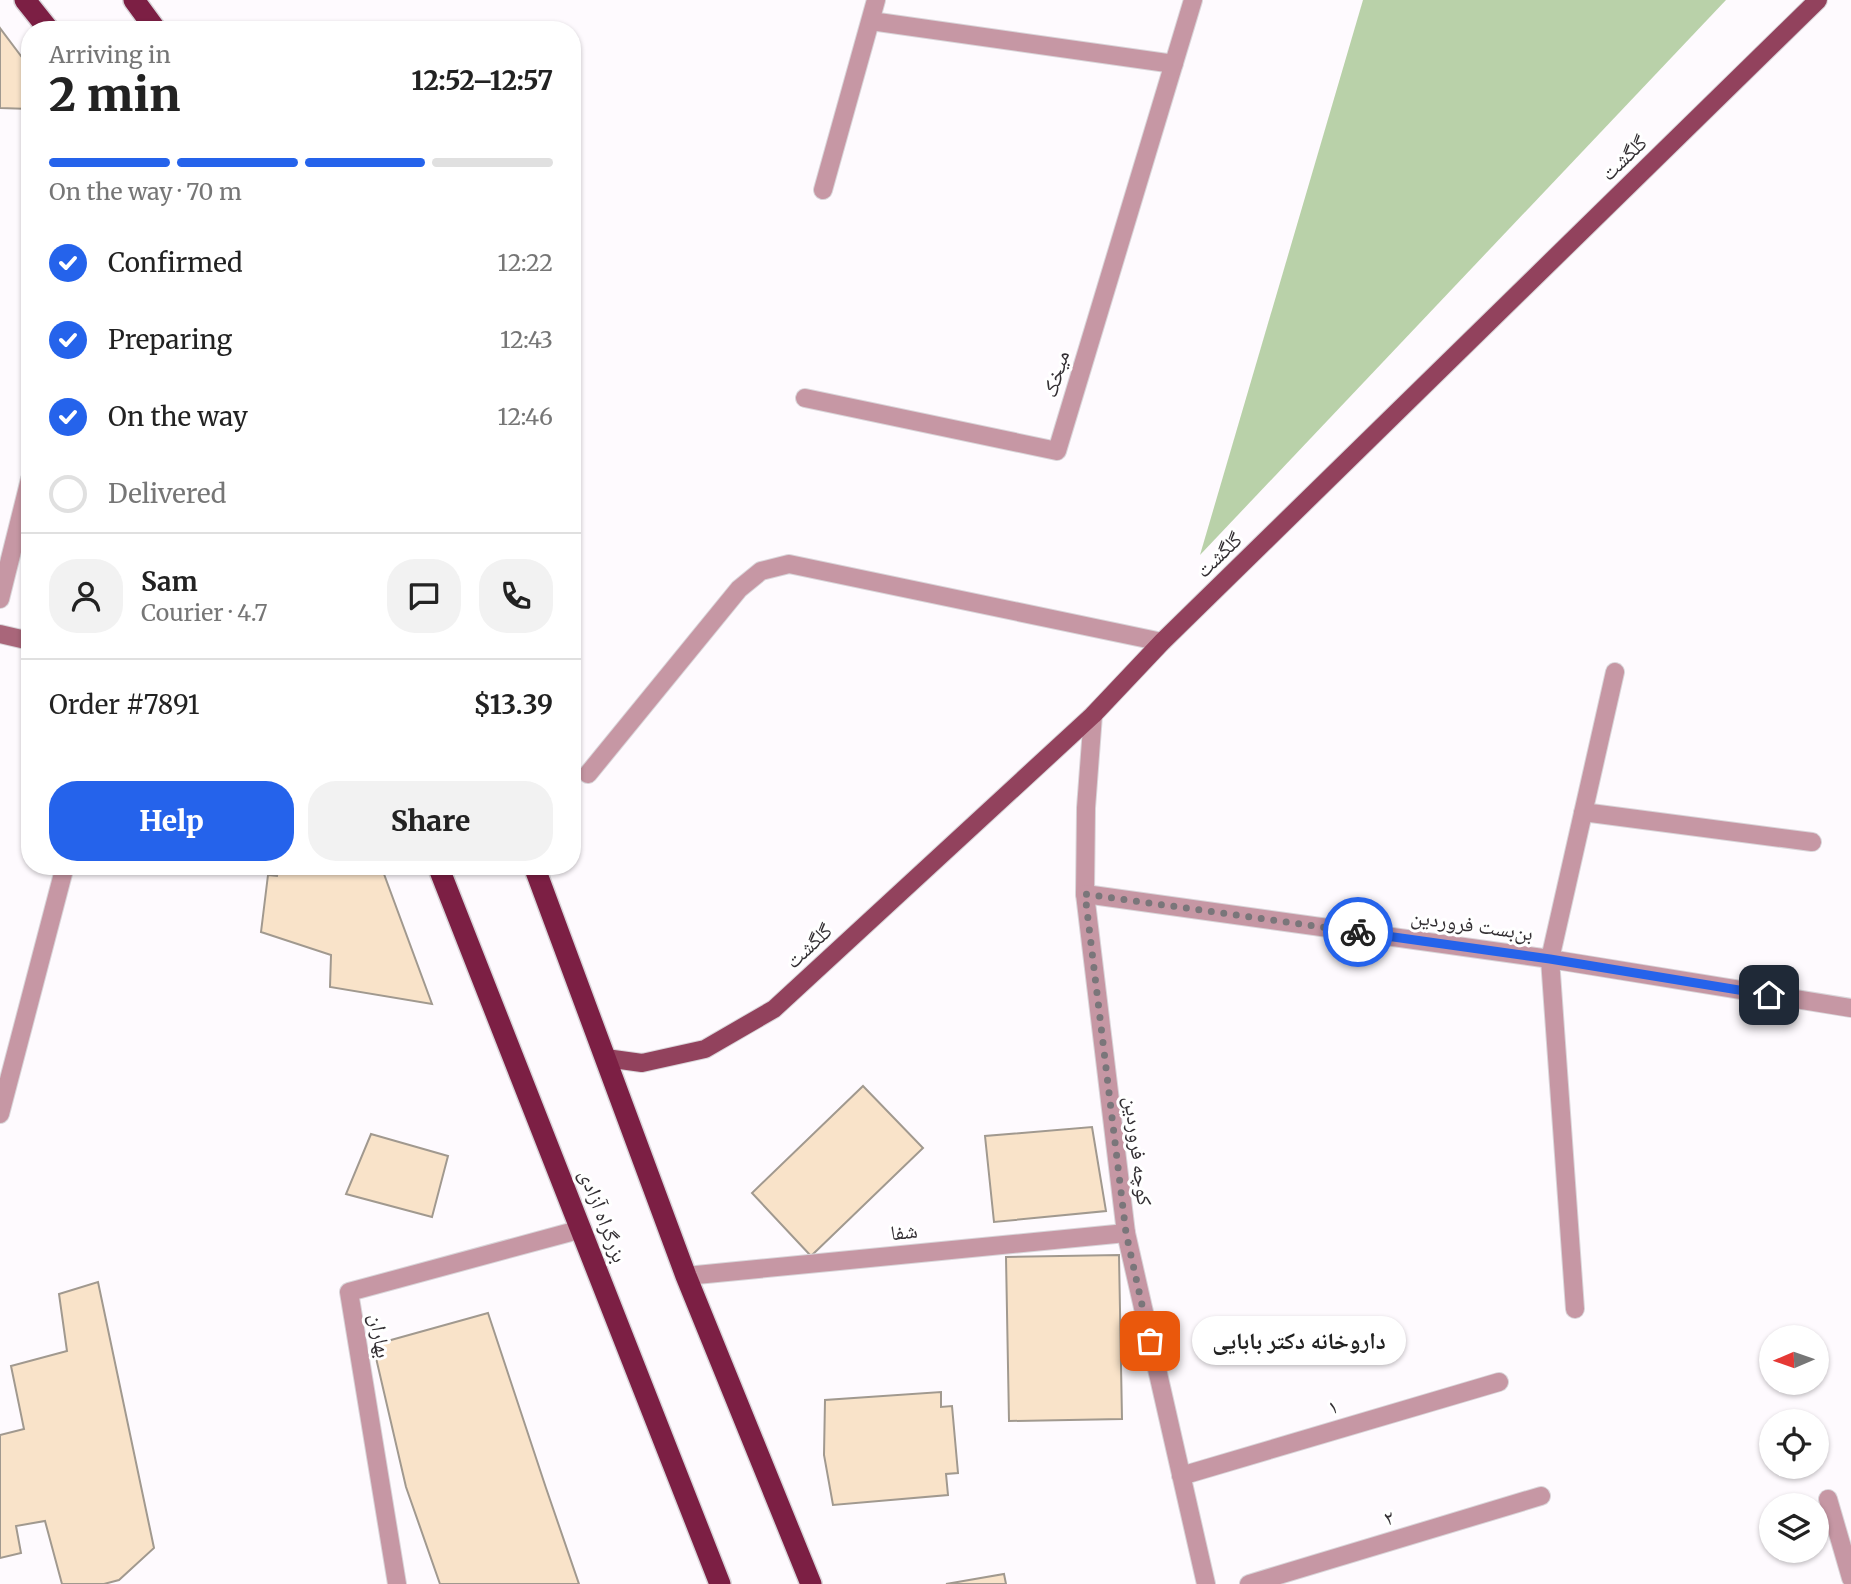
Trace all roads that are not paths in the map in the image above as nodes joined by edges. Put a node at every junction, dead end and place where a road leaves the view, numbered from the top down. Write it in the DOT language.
graph roads {
  1 [pos="25,0"];
  2 [pos="134,0"];
  3 [pos="876,0"];
  4 [pos="1193,0"];
  5 [pos="1818,0"];
  6 [pos="42,21"];
  7 [pos="149,21"];
  8 [pos="871,21"];
  9 [pos="1174,64"];
  10 [pos="823,190"];
  11 [pos="806,398"];
  12 [pos="21,515"];
  13 [pos="0,598"];
  14 [pos="0,634"];
  15 [pos="21,639"];
  16 [pos="1162,642"];
  17 [pos="1615,672"];
  18 [pos="1093,715"];
  19 [pos="587,774"];
  20 [pos="1583,812"];
  21 [pos="1812,842"];
  22 [pos="63,875"];
  23 [pos="442,875"];
  24 [pos="537,875"];
  25 [pos="1085,894"];
  26 [pos="1550,959"];
  27 [pos="1851,1009"];
  28 [pos="606,1058"];
  29 [pos="0,1114"];
  30 [pos="582,1229"];
  31 [pos="1126,1233"];
  32 [pos="686,1276"];
  33 [pos="1575,1309"];
  34 [pos="1499,1382"];
  35 [pos="1181,1476"];
  36 [pos="1541,1496"];
  37 [pos="1829,1502"];
  38 [pos="1851,1578"];
  39 [pos="397,1584"];
  40 [pos="720,1584"];
  41 [pos="811,1584"];
  42 [pos="1206,1584"];
  43 [pos="1249,1584"];
  1 -- 6 [label="highway"];
  2 -- 7 [label="highway"];
  3 -- 8 [label="street"];
  4 -- 9 [label="street, میخک"];
  5 -- 16 [label="main road, گلگشت"];
  8 -- 9 [label="street"];
  8 -- 10 [label="street"];
  9 -- 11 [label="street, میخک"];
  12 -- 13 [label="street"];
  14 -- 15 [label="street"];
  16 -- 18 [label="main road, گلگشت"];
  16 -- 19 [label="street"];
  17 -- 20 [label="street"];
  18 -- 25 [label="street, کوچه فروردین"];
  18 -- 28 [label="main road, گلگشت"];
  20 -- 21 [label="street"];
  20 -- 26 [label="street"];
  22 -- 29 [label="street"];
  23 -- 30 [label="highway, بزرگراه آزادی"];
  24 -- 28 [label="highway"];
  25 -- 26 [label="street, بن‌بست فروردین"];
  25 -- 31 [label="street, کوچه فروردین"];
  26 -- 27 [label="street, بن‌بست فروردین"];
  26 -- 33 [label="street"];
  28 -- 32 [label="highway"];
  30 -- 39 [label="street, بهاران"];
  30 -- 40 [label="highway, بزرگراه آزادی"];
  31 -- 32 [label="street, شفا"];
  31 -- 35 [label="street, کوچه فروردین"];
  32 -- 41 [label="highway"];
  34 -- 35 [label="street, ۱"];
  35 -- 42 [label="street, کوچه فروردین"];
  36 -- 43 [label="street, ۲"];
  37 -- 38 [label="street"];
}
